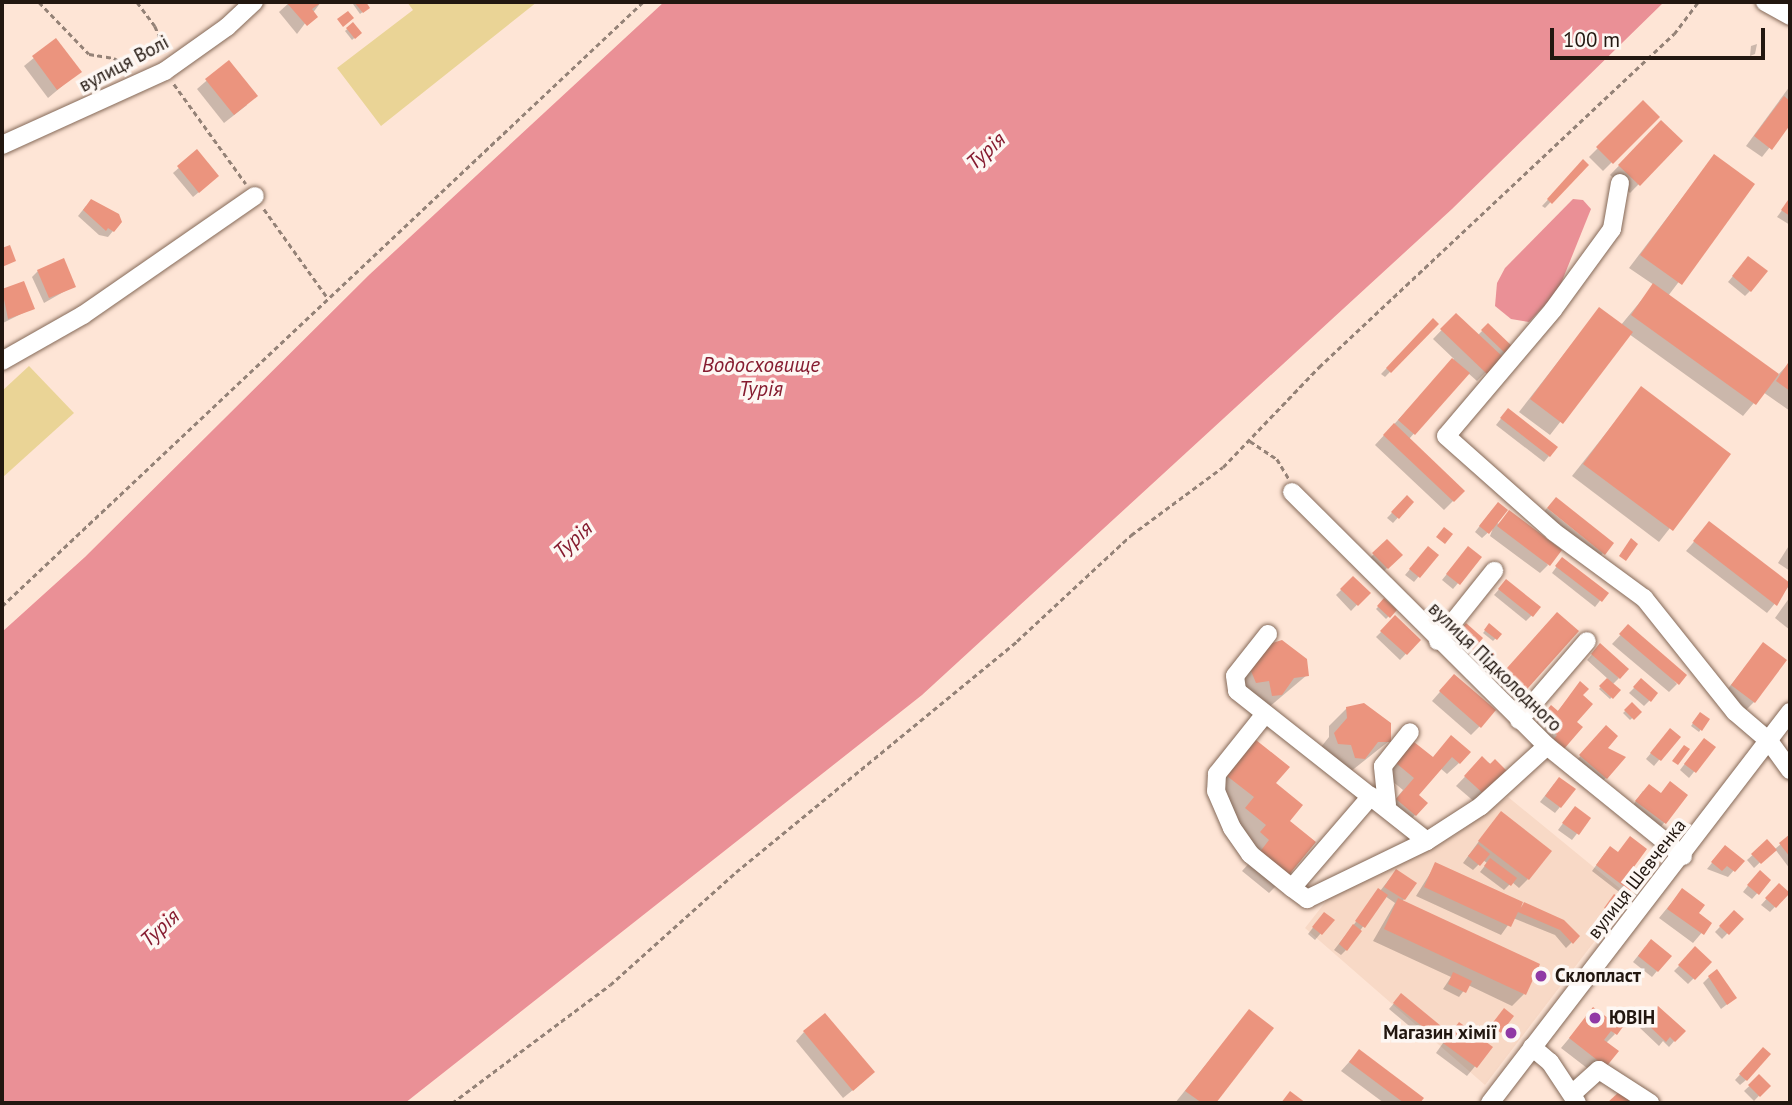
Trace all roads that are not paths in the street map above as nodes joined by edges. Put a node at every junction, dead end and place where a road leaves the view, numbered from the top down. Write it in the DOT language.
graph roads {
  1 [pos="254,2"];
  2 [pos="1765,2"];
  3 [pos="1790,16"];
  4 [pos="2,145"];
  5 [pos="1620,183"];
  6 [pos="256,196"];
  7 [pos="2,361"];
  8 [pos="1292,492"];
  9 [pos="1494,570"];
  10 [pos="1268,634"];
  11 [pos="1438,641"];
  12 [pos="1587,641"];
  13 [pos="1790,712"];
  14 [pos="1265,714"];
  15 [pos="1519,720"];
  16 [pos="1410,732"];
  17 [pos="1769,741"];
  18 [pos="1547,746"];
  19 [pos="1790,770"];
  20 [pos="1371,796"];
  21 [pos="1387,805"];
  22 [pos="1427,841"];
  23 [pos="1683,856"];
  24 [pos="1292,888"];
  25 [pos="1532,1047"];
  26 [pos="1574,1099"];
  27 [pos="1490,1103"];
  28 [pos="1650,1103"];
  1 -- 4 [label="street, вулиця Волі"];
  2 -- 3 [label="street"];
  5 -- 17 [label="street"];
  6 -- 7 [label="street"];
  8 -- 11 [label="street, вулиця Підколодного"];
  9 -- 11 [label="street"];
  10 -- 14 [label="street"];
  11 -- 15 [label="street, вулиця Підколодного"];
  12 -- 15 [label="street"];
  13 -- 17 [label="street, вулиця Шевченка"];
  14 -- 20 [label="street"];
  14 -- 24 [label="street"];
  15 -- 18 [label="street, вулиця Підколодного"];
  16 -- 21 [label="street"];
  17 -- 19 [label="street"];
  17 -- 23 [label="street, вулиця Шевченка"];
  18 -- 22 [label="street"];
  18 -- 23 [label="street, вулиця Підколодного"];
  20 -- 21 [label="street"];
  20 -- 24 [label="street"];
  21 -- 22 [label="street"];
  22 -- 24 [label="street"];
  23 -- 25 [label="street, вулиця Шевченка"];
  25 -- 26 [label="street"];
  25 -- 27 [label="street, вулиця Шевченка"];
  26 -- 28 [label="street"];
}
